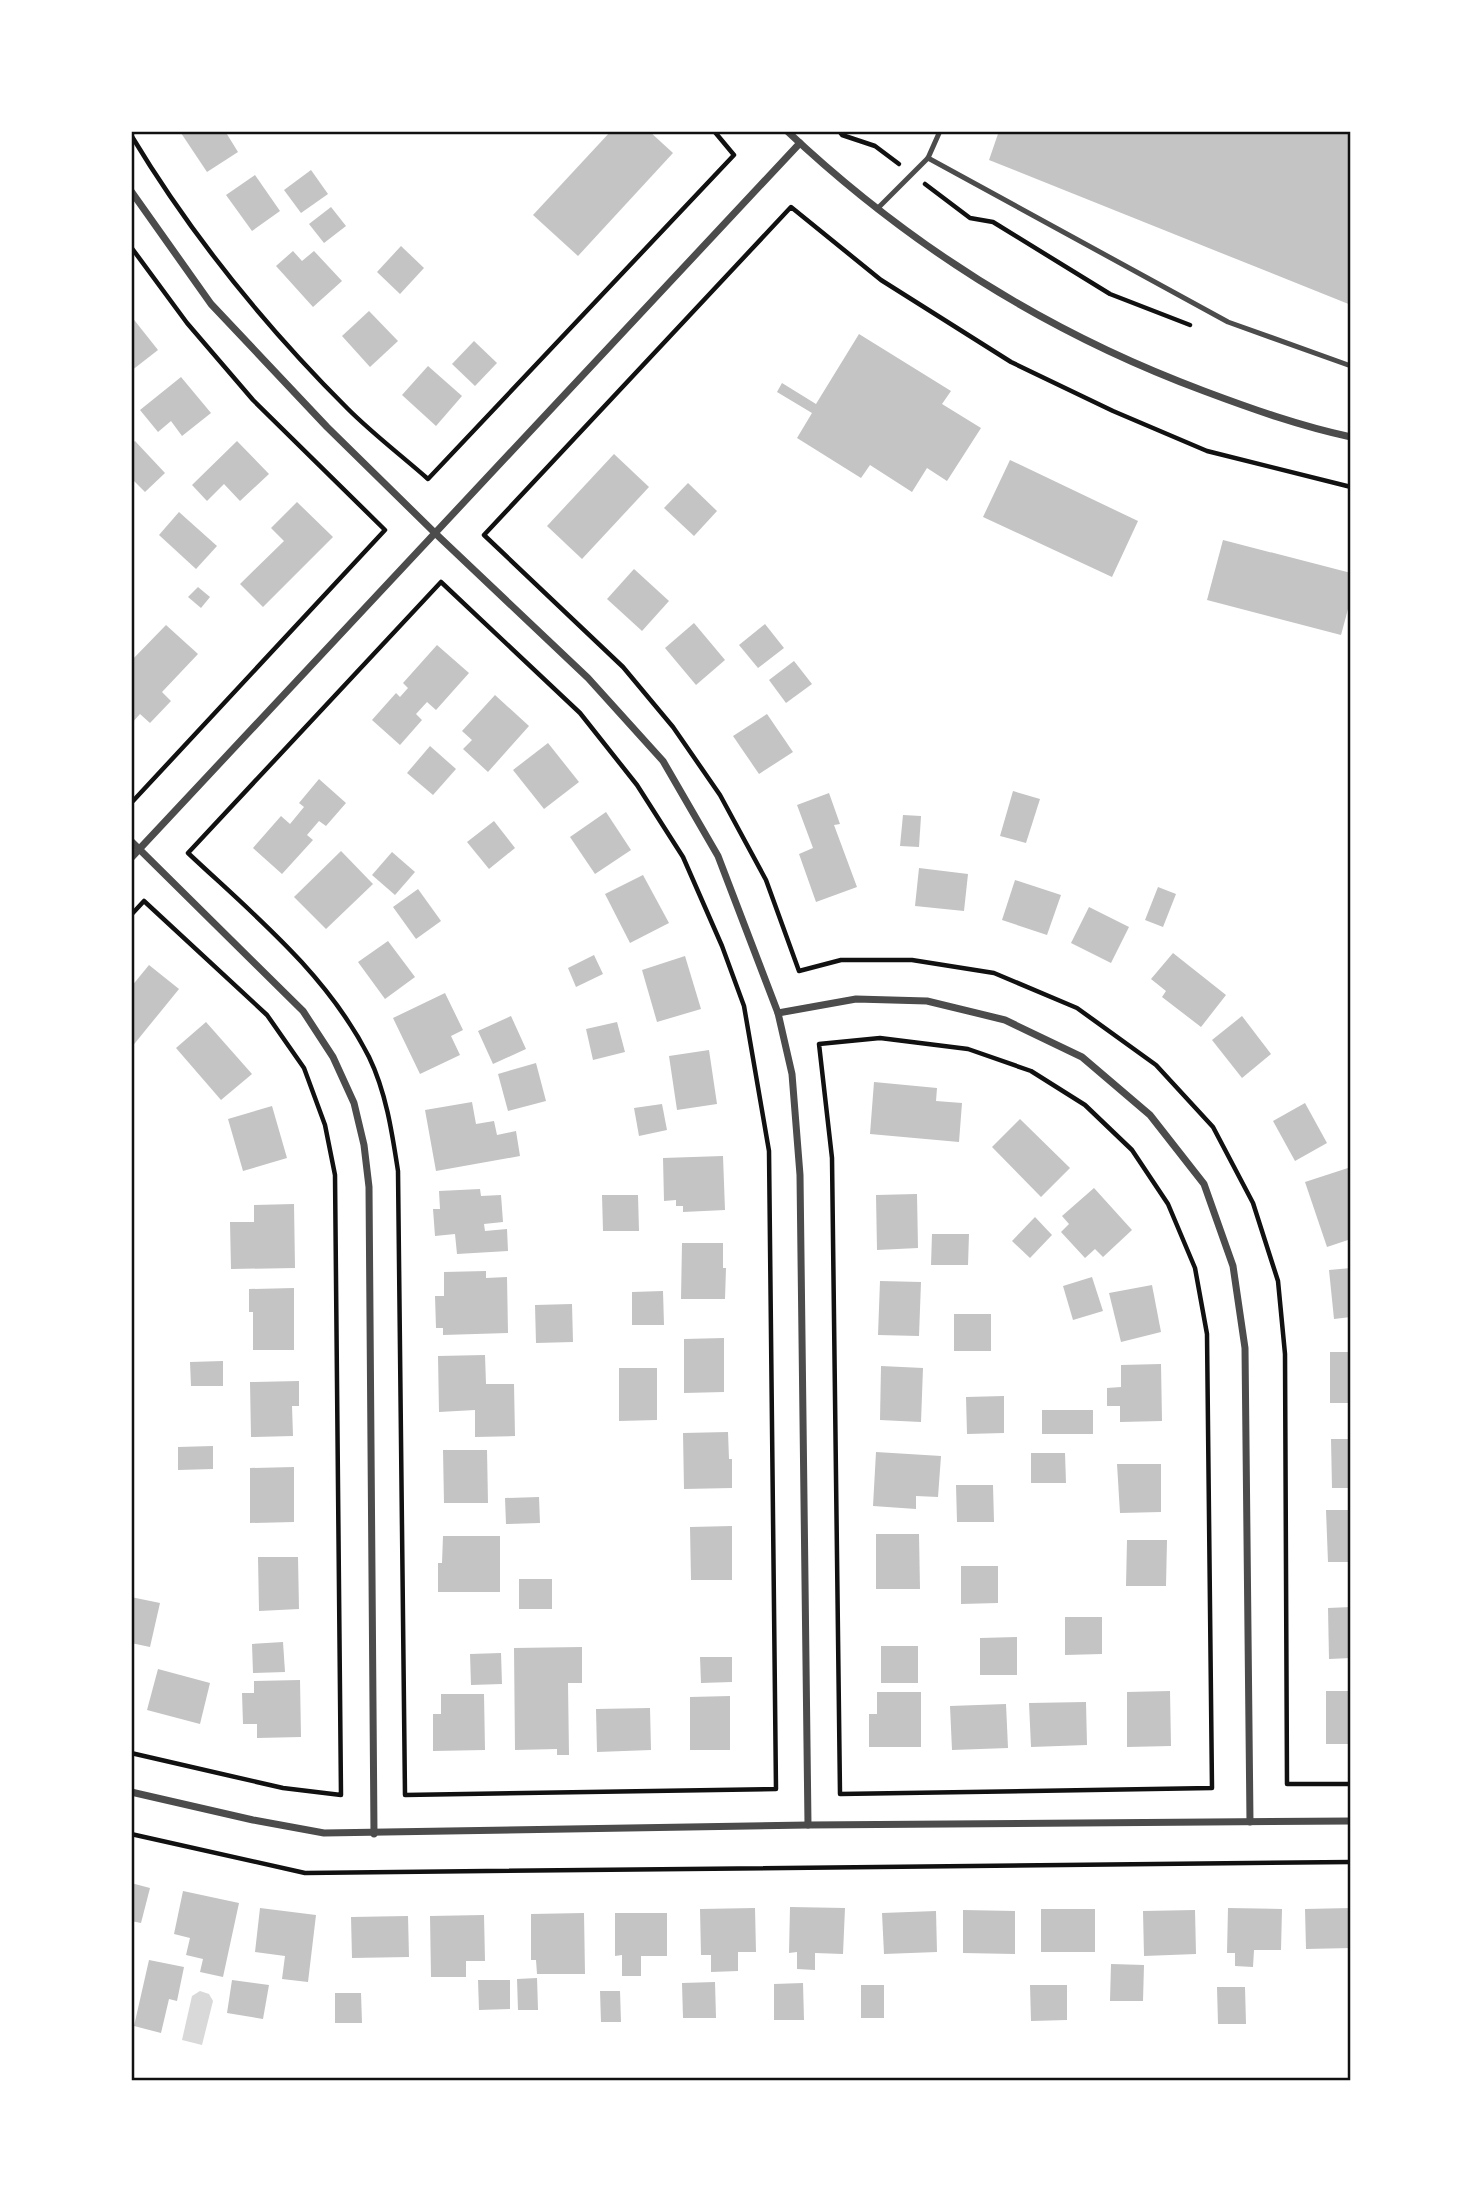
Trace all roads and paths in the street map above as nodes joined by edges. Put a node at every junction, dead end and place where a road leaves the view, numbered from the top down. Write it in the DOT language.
graph roads {
  1 [pos="714,131"];
  2 [pos="787,131"];
  3 [pos="940,131"];
  4 [pos="131,135"];
  5 [pos="800,143"];
  6 [pos="928,158"];
  7 [pos="131,191"];
  8 [pos="877,209"];
  9 [pos="131,247"];
  10 [pos="1351,366"];
  11 [pos="1351,437"];
  12 [pos="1351,487"];
  13 [pos="436,534"];
  14 [pos="131,799"];
  15 [pos="131,841"];
  16 [pos="139,849"];
  17 [pos="131,858"];
  18 [pos="131,915"];
  19 [pos="1077,1008"];
  20 [pos="778,1013"];
  21 [pos="131,1753"];
  22 [pos="1212,1788"];
  23 [pos="776,1789"];
  24 [pos="131,1792"];
  25 [pos="1351,1821"];
  26 [pos="1250,1822"];
  27 [pos="808,1825"];
  28 [pos="131,1833"];
  29 [pos="374,1834"];
  30 [pos="1351,1862"];
  1 -- 4 [label="path"];
  2 -- 5 [label="street"];
  3 -- 6 [label="lane"];
  5 -- 8 [label="street"];
  5 -- 13 [label="street"];
  6 -- 8 [label="lane"];
  6 -- 10 [label="lane"];
  7 -- 13 [label="street"];
  8 -- 11 [label="street"];
  9 -- 14 [label="path"];
  12 -- 19 [label="path"];
  13 -- 16 [label="street"];
  13 -- 20 [label="street"];
  15 -- 16 [label="street"];
  16 -- 17 [label="street"];
  16 -- 29 [label="street"];
  18 -- 21 [label="path"];
  20 -- 26 [label="street"];
  20 -- 27 [label="street"];
  22 -- 22 [label="path"];
  23 -- 23 [label="path"];
  24 -- 29 [label="street"];
  25 -- 26 [label="street"];
  26 -- 27 [label="street"];
  27 -- 29 [label="street"];
  28 -- 30 [label="path"];
}
